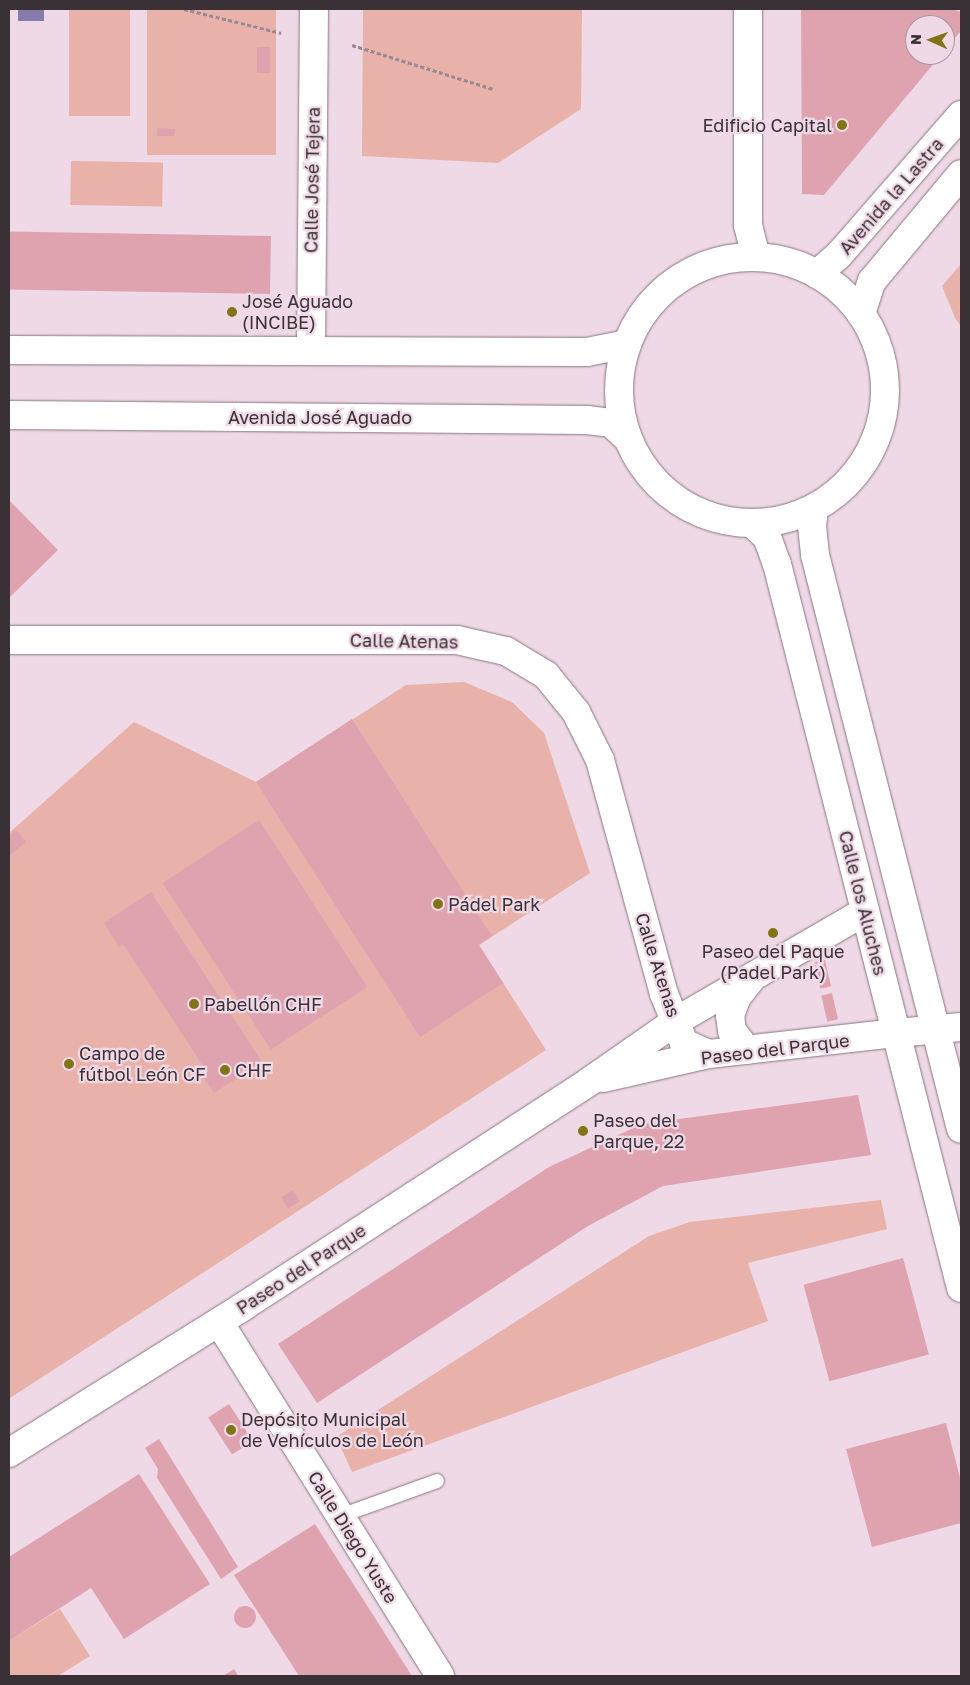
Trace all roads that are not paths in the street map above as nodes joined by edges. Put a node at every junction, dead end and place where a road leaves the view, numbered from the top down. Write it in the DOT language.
graph roads {
  1 [pos="314,9"];
  2 [pos="748,9"];
  3 [pos="961,116"];
  4 [pos="961,174"];
  5 [pos="756,256"];
  6 [pos="817,274"];
  7 [pos="861,314"];
  8 [pos="627,344"];
  9 [pos="9,350"];
  10 [pos="311,351"];
  11 [pos="9,415"];
  12 [pos="626,436"];
  13 [pos="814,508"];
  14 [pos="753,524"];
  15 [pos="9,640"];
  16 [pos="864,912"];
  17 [pos="754,976"];
  18 [pos="676,1021"];
  19 [pos="949,1028"];
  20 [pos="897,1033"];
  21 [pos="746,1050"];
  22 [pos="709,1054"];
  23 [pos="590,1081"];
  24 [pos="961,1129"];
  25 [pos="961,1288"];
  26 [pos="219,1322"];
  27 [pos="9,1453"];
  28 [pos="436,1481"];
  29 [pos="340,1516"];
  30 [pos="440,1676"];
  1 -- 10 [label="main road, Calle José Tejera"];
  2 -- 5 [label="main road"];
  3 -- 6 [label="main road, Avenida la Lastra"];
  4 -- 7 [label="main road"];
  5 -- 6 [label="main road"];
  5 -- 8 [label="main road"];
  6 -- 7 [label="main road"];
  7 -- 13 [label="main road"];
  8 -- 10 [label="main road"];
  8 -- 12 [label="main road"];
  9 -- 10 [label="main road"];
  11 -- 12 [label="main road, Avenida José Aguado"];
  12 -- 14 [label="main road"];
  13 -- 14 [label="main road"];
  13 -- 19 [label="main road"];
  14 -- 16 [label="main road, Calle los Aluches"];
  15 -- 18 [label="main road, Calle Atenas"];
  16 -- 17 [label="main road, Paseo del Parque"];
  16 -- 20 [label="main road, Calle los Aluches"];
  17 -- 18 [label="main road, Paseo del Parque"];
  17 -- 21 [label="main road"];
  18 -- 22 [label="main road, Calle Atenas"];
  18 -- 23 [label="main road, Paseo del Parque"];
  19 -- 20 [label="main road, Paseo del Parque"];
  19 -- 24 [label="main road"];
  20 -- 21 [label="main road, Paseo del Parque"];
  20 -- 25 [label="main road, Calle los Aluches"];
  21 -- 22 [label="main road, Paseo del Parque"];
  22 -- 23 [label="main road, Paseo del Parque"];
  23 -- 26 [label="main road, Paseo del Parque"];
  26 -- 27 [label="main road, Paseo del Parque"];
  26 -- 29 [label="main road, Calle Diego Yuste"];
  28 -- 29 [label="lane"];
  29 -- 30 [label="main road, Calle Diego Yuste"];
}
